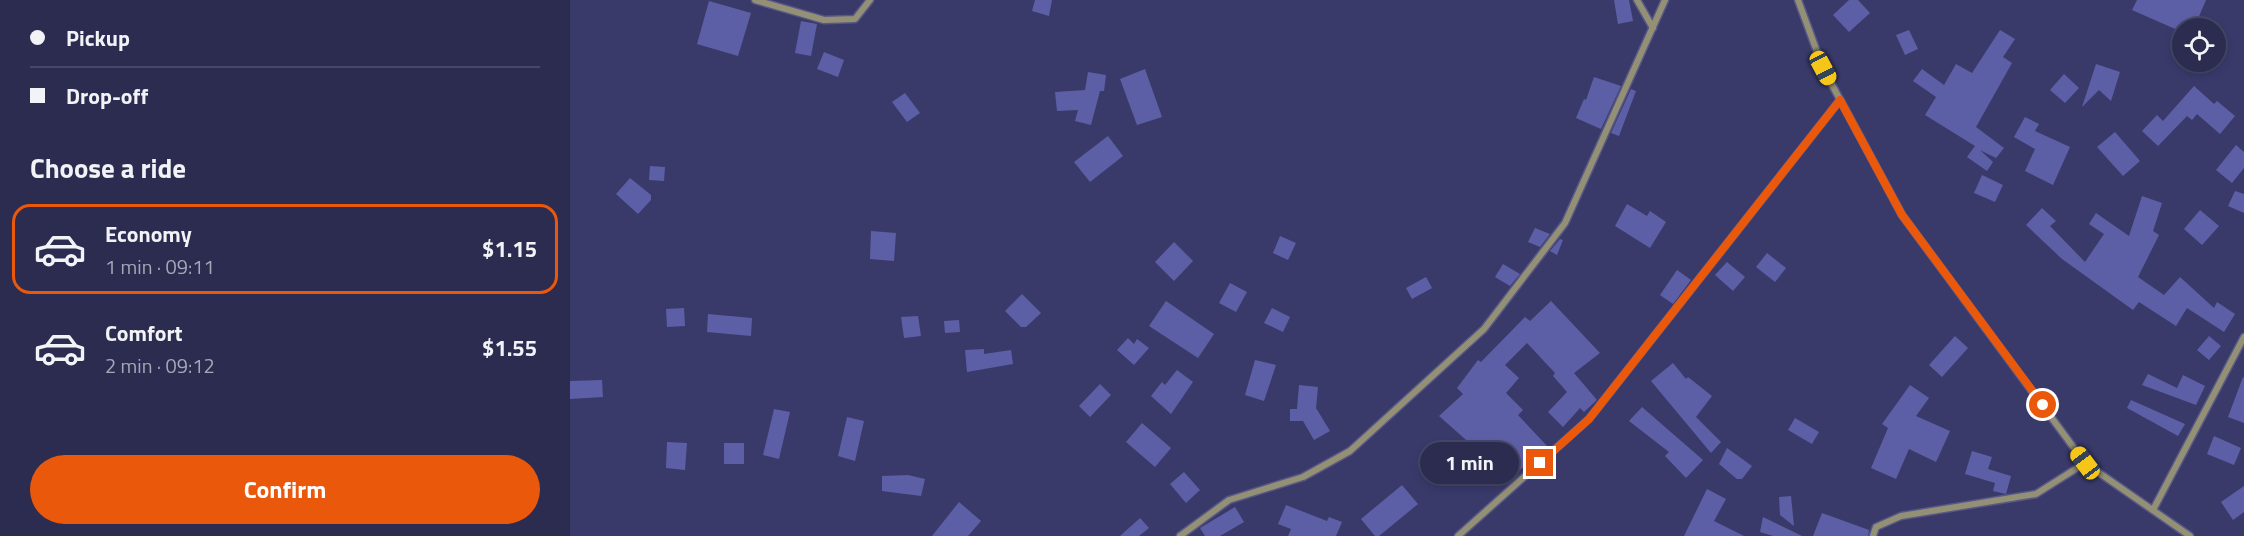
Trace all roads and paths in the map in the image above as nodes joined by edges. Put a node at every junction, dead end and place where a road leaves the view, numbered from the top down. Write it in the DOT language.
graph roads {
  1 [pos="755,0"];
  2 [pos="870,0"];
  3 [pos="1637,0"];
  4 [pos="1665,0"];
  5 [pos="1798,0"];
  6 [pos="1653,28"];
  7 [pos="1840,100"];
  8 [pos="2244,337"];
  9 [pos="2085,463"];
  10 [pos="2153,510"];
  11 [pos="1180,536"];
  12 [pos="1458,536"];
  13 [pos="1873,536"];
  14 [pos="2190,536"];
  1 -- 2 [label="street"];
  3 -- 6 [label="street"];
  4 -- 6 [label="street"];
  5 -- 7 [label="street"];
  6 -- 11 [label="street"];
  7 -- 9 [label="street"];
  7 -- 12 [label="street"];
  8 -- 10 [label="street"];
  9 -- 10 [label="street"];
  9 -- 13 [label="street"];
  10 -- 14 [label="street"];
}
